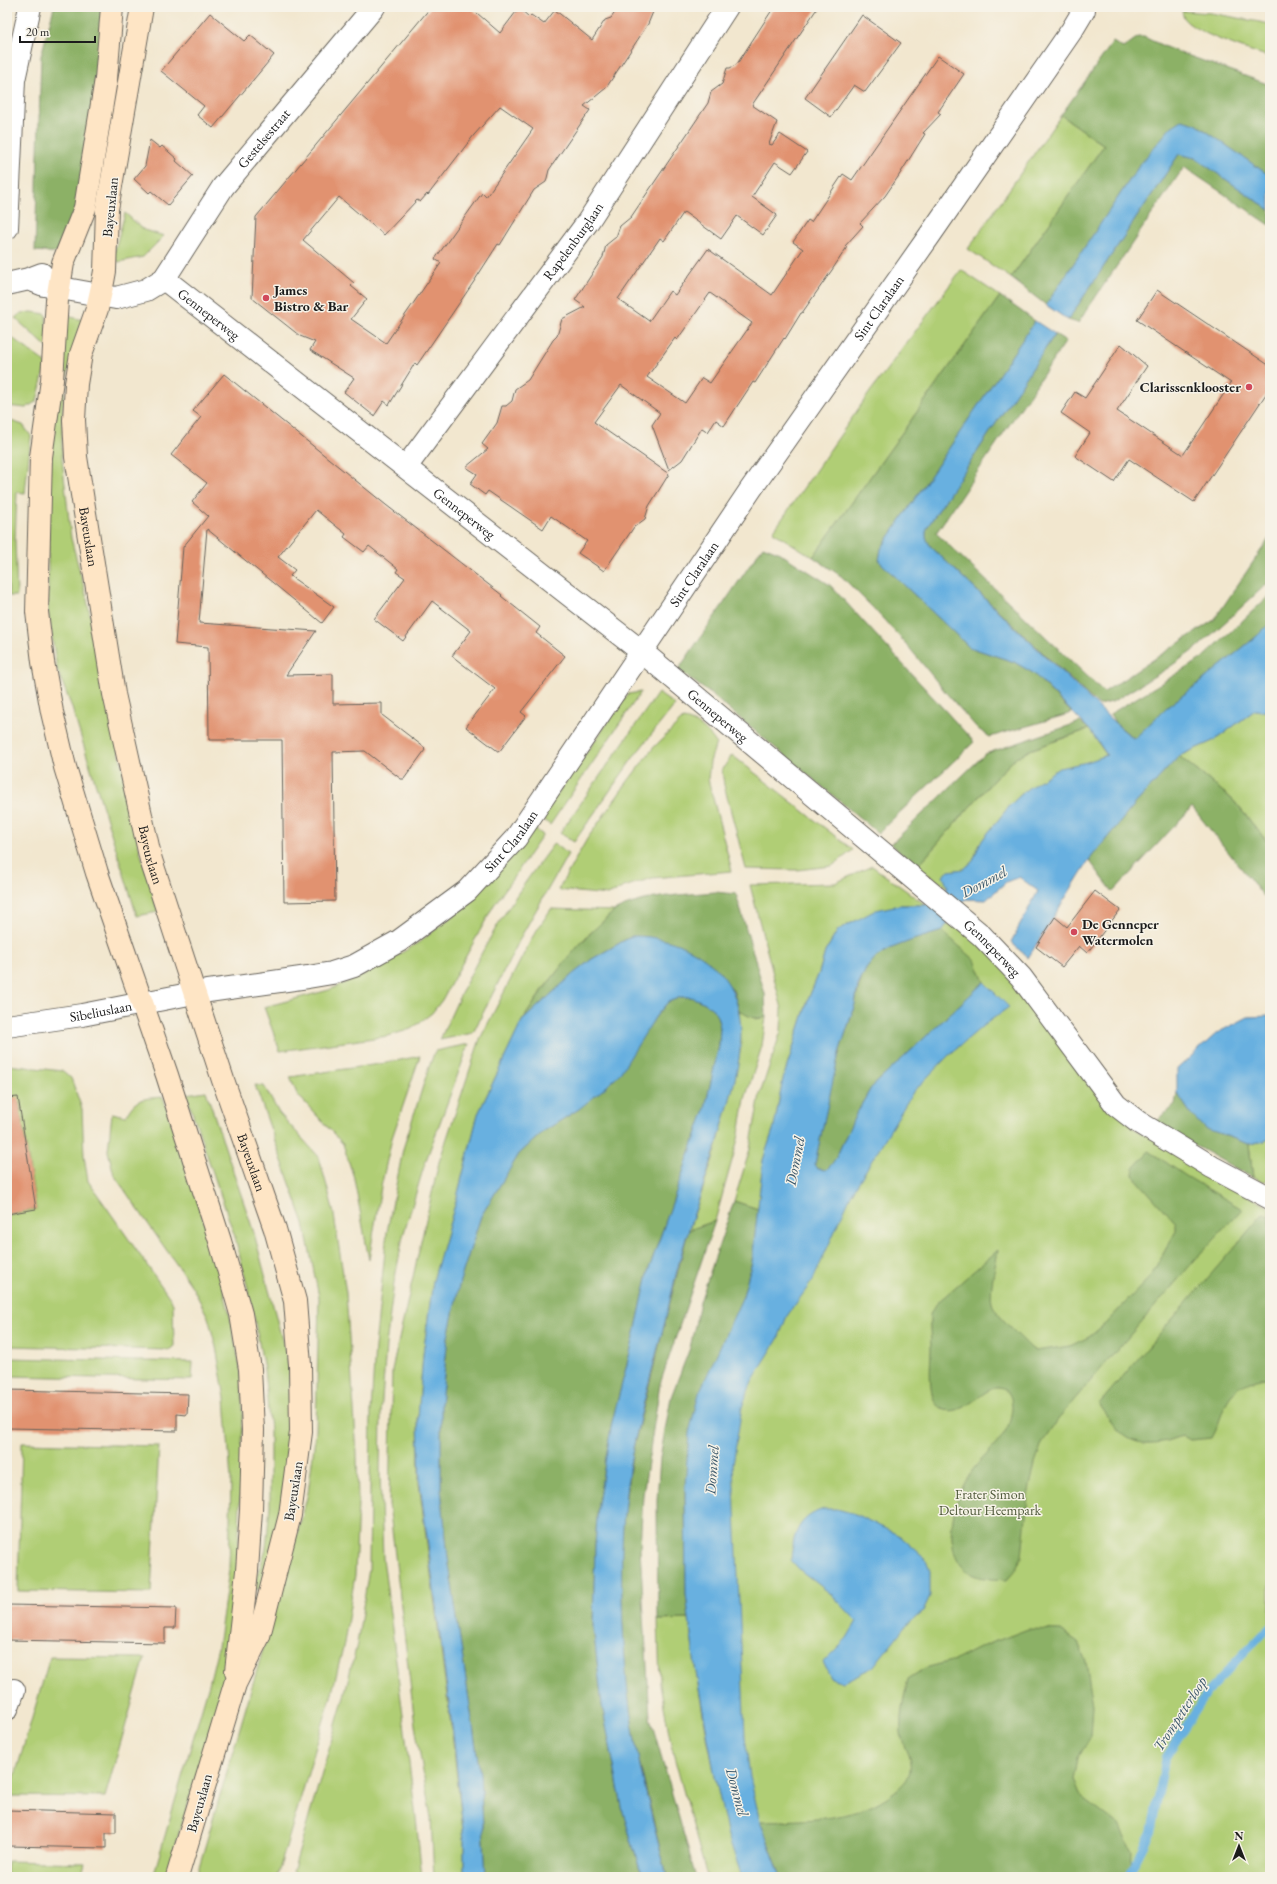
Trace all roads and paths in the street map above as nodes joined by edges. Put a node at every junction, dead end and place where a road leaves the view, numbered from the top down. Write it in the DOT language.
graph roads {
  1 [pos="30,7"];
  2 [pos="112,7"];
  3 [pos="142,7"];
  4 [pos="374,7"];
  5 [pos="727,7"];
  6 [pos="1084,7"];
  7 [pos="7,228"];
  8 [pos="164,279"];
  9 [pos="60,281"];
  10 [pos="7,284"];
  11 [pos="102,288"];
  12 [pos="406,467"];
  13 [pos="641,651"];
  14 [pos="194,993"];
  15 [pos="142,1005"];
  16 [pos="7,1026"];
  17 [pos="1270,1198"];
  18 [pos="234,1684"];
  19 [pos="177,1877"];
  1 -- 7 [label="street"];
  2 -- 9 [label="main road, Bayeuxlaan"];
  3 -- 11 [label="main road, Bayeuxlaan"];
  4 -- 8 [label="street, Gestelsestraat"];
  5 -- 12 [label="street, Rapelenburglaan"];
  6 -- 13 [label="street, Sint Claralaan"];
  8 -- 11 [label="street, Genneperweg"];
  8 -- 12 [label="street, Genneperweg"];
  9 -- 10 [label="street, Genneperweg"];
  9 -- 11 [label="street, Genneperweg"];
  9 -- 15 [label="main road, Bayeuxlaan"];
  11 -- 14 [label="main road, Bayeuxlaan"];
  12 -- 13 [label="street, Genneperweg"];
  13 -- 14 [label="street, Sint Claralaan"];
  13 -- 17 [label="street, Genneperweg"];
  14 -- 15 [label="street, Sibeliuslaan"];
  14 -- 18 [label="main road, Bayeuxlaan"];
  15 -- 16 [label="street, Sibeliuslaan"];
  15 -- 18 [label="main road, Bayeuxlaan"];
  18 -- 19 [label="main road, Bayeuxlaan"];
}
